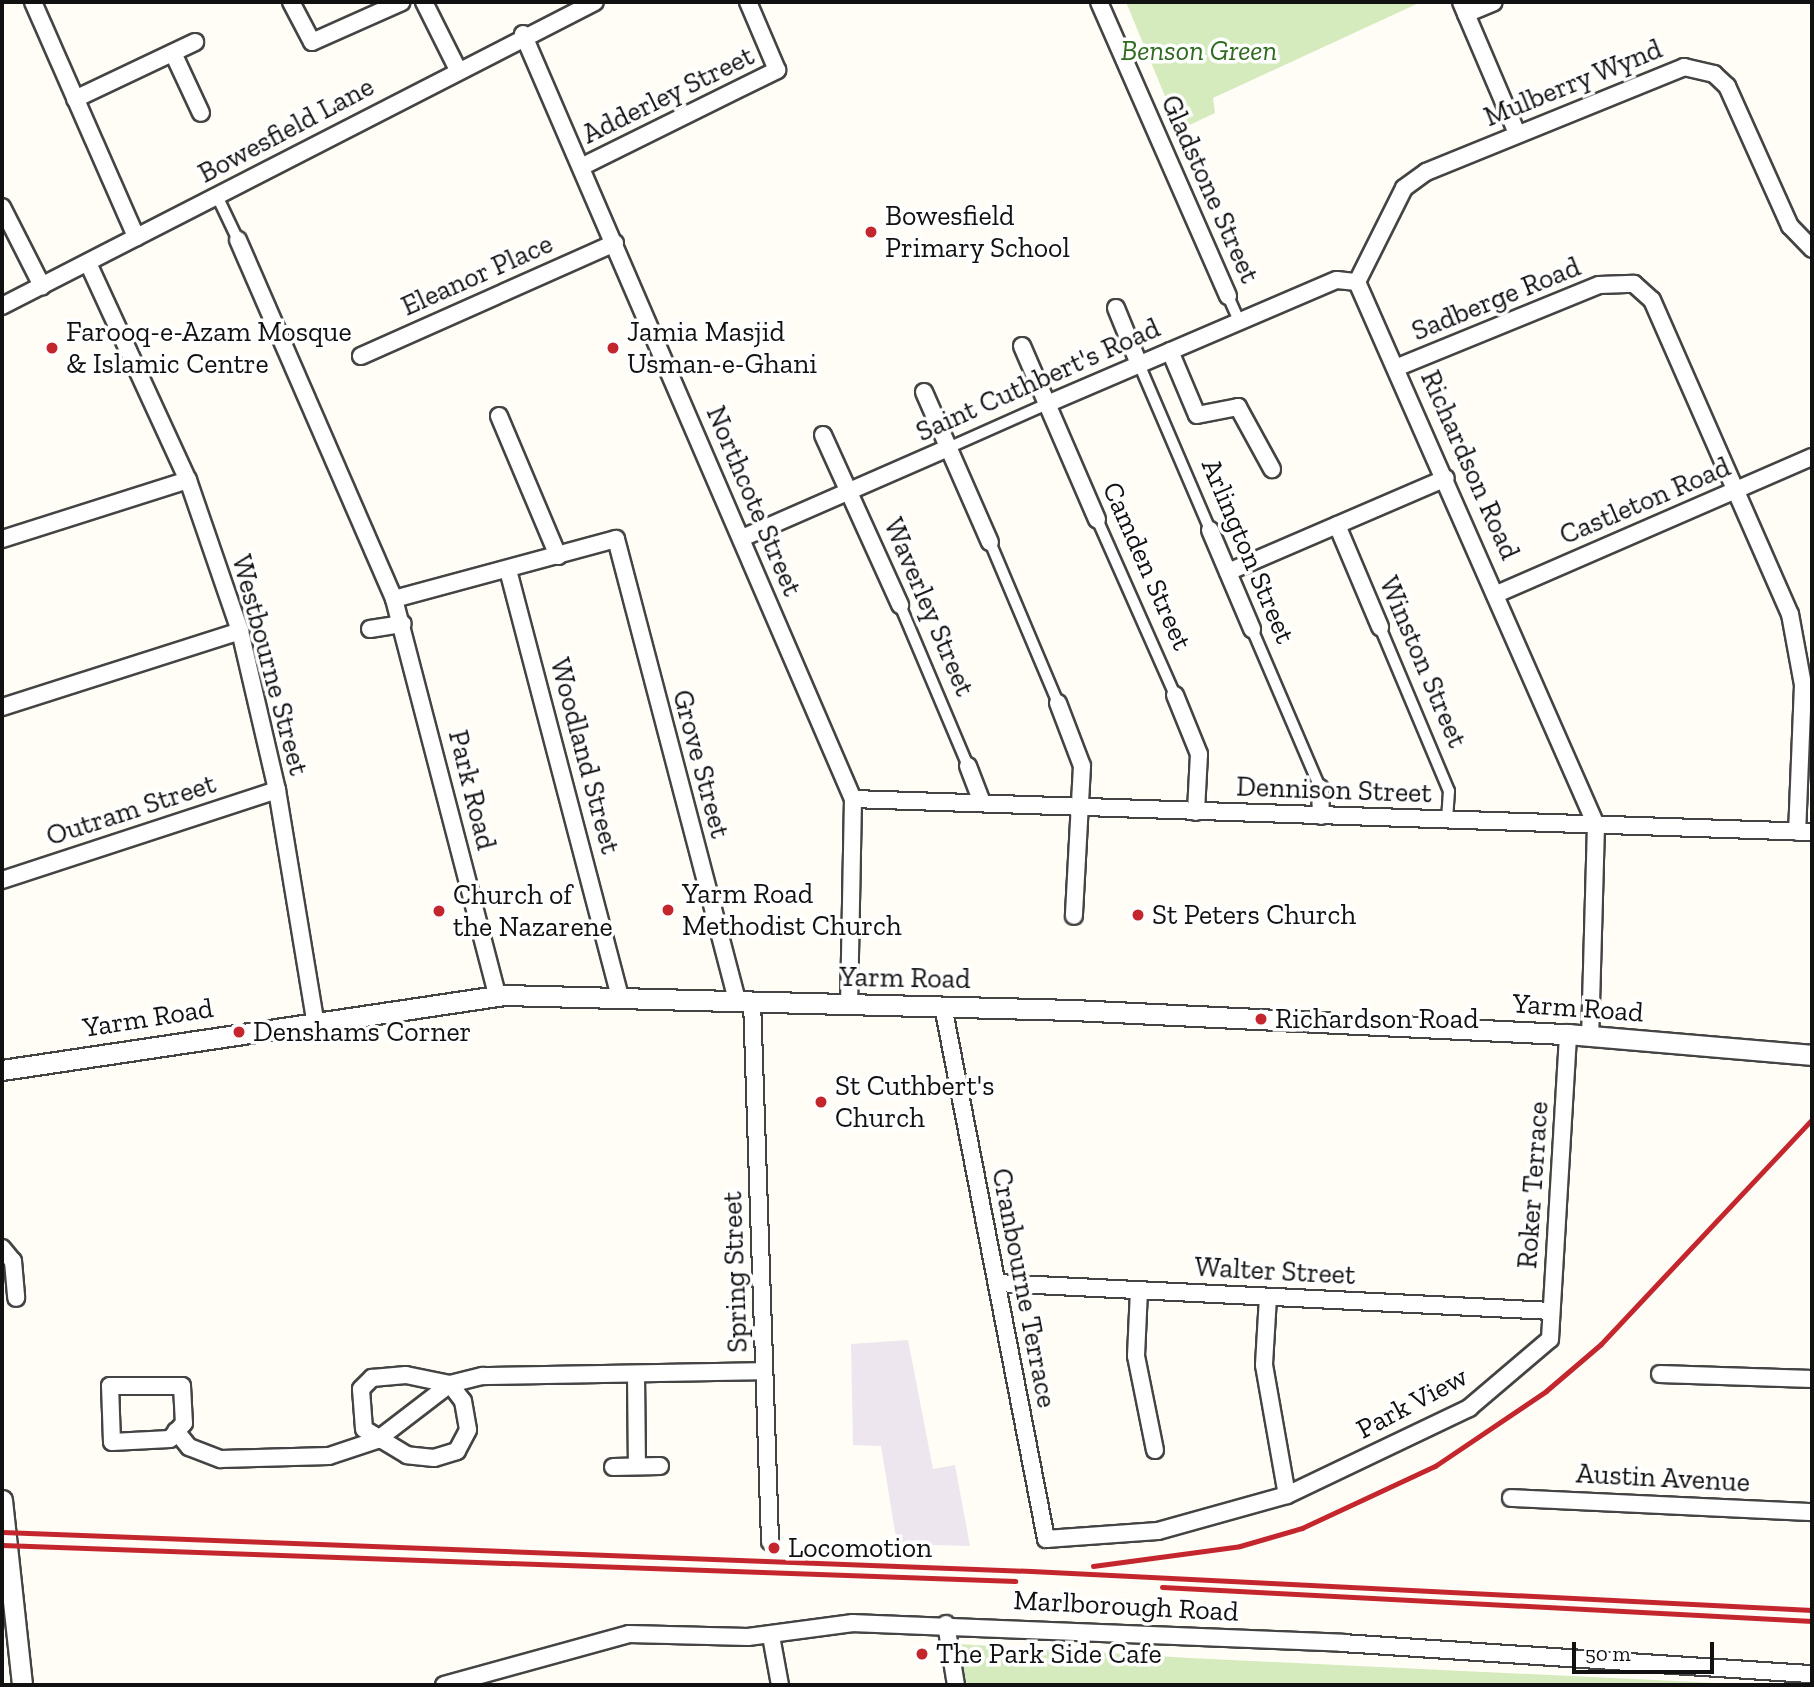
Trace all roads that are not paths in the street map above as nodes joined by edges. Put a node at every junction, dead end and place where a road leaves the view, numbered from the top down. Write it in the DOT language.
graph roads {
  1 [pos="33,2"];
  2 [pos="291,2"];
  3 [pos="402,2"];
  4 [pos="424,2"];
  5 [pos="595,2"];
  6 [pos="748,2"];
  7 [pos="1099,2"];
  8 [pos="1494,2"];
  9 [pos="1464,8"];
  10 [pos="523,34"];
  11 [pos="195,42"];
  12 [pos="173,53"];
  13 [pos="457,68"];
  14 [pos="75,99"];
  15 [pos="201,113"];
  16 [pos="1517,133"];
  17 [pos="581,167"];
  18 [pos="217,196"];
  19 [pos="2,207"];
  20 [pos="136,237"];
  21 [pos="238,240"];
  22 [pos="615,243"];
  23 [pos="1812,249"];
  24 [pos="88,263"];
  25 [pos="1357,282"];
  26 [pos="42,286"];
  27 [pos="1228,296"];
  28 [pos="2,306"];
  29 [pos="1116,308"];
  30 [pos="1239,321"];
  31 [pos="1022,346"];
  32 [pos="1170,351"];
  33 [pos="360,356"];
  34 [pos="1139,364"];
  35 [pos="1398,367"];
  36 [pos="924,391"];
  37 [pos="1047,404"];
  38 [pos="499,416"];
  39 [pos="823,435"];
  40 [pos="948,449"];
  41 [pos="1812,457"];
  42 [pos="1272,469"];
  43 [pos="1446,478"];
  44 [pos="188,480"];
  45 [pos="1739,489"];
  46 [pos="849,490"];
  47 [pos="1097,519"];
  48 [pos="1337,525"];
  49 [pos="1210,530"];
  50 [pos="741,538"];
  51 [pos="2,539"];
  52 [pos="990,542"];
  53 [pos="558,556"];
  54 [pos="508,570"];
  55 [pos="1228,572"];
  56 [pos="1499,593"];
  57 [pos="394,599"];
  58 [pos="900,605"];
  59 [pos="403,624"];
  60 [pos="1380,627"];
  61 [pos="370,629"];
  62 [pos="1252,629"];
  63 [pos="240,631"];
  64 [pos="1175,695"];
  65 [pos="1058,703"];
  66 [pos="2,707"];
  67 [pos="968,766"];
  68 [pos="1320,788"];
  69 [pos="277,790"];
  70 [pos="853,799"];
  71 [pos="982,802"];
  72 [pos="1081,808"];
  73 [pos="1196,812"];
  74 [pos="1321,816"];
  75 [pos="1447,820"];
  76 [pos="1596,825"];
  77 [pos="1805,832"];
  78 [pos="2,880"];
  79 [pos="1074,916"];
  80 [pos="497,995"];
  81 [pos="620,996"];
  82 [pos="745,1001"];
  83 [pos="849,1005"];
  84 [pos="943,1006"];
  85 [pos="315,1020"];
  86 [pos="1568,1034"];
  87 [pos="1590,1036"];
  88 [pos="1812,1055"];
  89 [pos="2,1070"];
  90 [pos="2,1248"];
  91 [pos="996,1283"];
  92 [pos="1139,1290"];
  93 [pos="1268,1297"];
  94 [pos="16,1298"];
  95 [pos="1551,1311"];
  96 [pos="1550,1339"];
  97 [pos="764,1371"];
  98 [pos="636,1374"];
  99 [pos="1660,1374"];
  100 [pos="1812,1379"];
  101 [pos="450,1384"];
  102 [pos="176,1431"];
  103 [pos="377,1440"];
  104 [pos="1155,1450"];
  105 [pos="637,1466"];
  106 [pos="660,1466"];
  107 [pos="613,1467"];
  108 [pos="1287,1495"];
  109 [pos="1511,1498"];
  110 [pos="2,1500"];
  111 [pos="1812,1512"];
  112 [pos="1046,1539"];
  113 [pos="770,1542"];
  114 [pos="946,1624"];
  115 [pos="771,1636"];
  116 [pos="1812,1674"];
  117 [pos="22,1685"];
  118 [pos="444,1685"];
  119 [pos="780,1685"];
  120 [pos="956,1685"];
  1 -- 14 [label="street"];
  2 -- 3 [label="street"];
  4 -- 13 [label="street"];
  5 -- 10 [label="street, Bowesfield Lane"];
  6 -- 17 [label="street, Adderley Street"];
  7 -- 27 [label="street, Gladstone Street"];
  8 -- 9 [label="street"];
  9 -- 16 [label="street"];
  10 -- 13 [label="street, Bowesfield Lane"];
  10 -- 17 [label="street, Northcote Street"];
  11 -- 12 [label="street"];
  12 -- 14 [label="street"];
  12 -- 15 [label="street"];
  13 -- 18 [label="street, Bowesfield Lane"];
  14 -- 20 [label="street"];
  16 -- 23 [label="street, Mulberry Wynd"];
  16 -- 25 [label="street, Mulberry Wynd"];
  17 -- 22 [label="street, Northcote Street"];
  18 -- 20 [label="street, Bowesfield Lane"];
  18 -- 21 [label="street"];
  19 -- 26 [label="street"];
  20 -- 24 [label="street, Bowesfield Lane"];
  21 -- 57 [label="street, Park Road"];
  22 -- 33 [label="street, Eleanor Place"];
  22 -- 50 [label="street, Northcote Street"];
  24 -- 26 [label="street, Bowesfield Lane"];
  24 -- 44 [label="street, Westbourne Street"];
  25 -- 30 [label="street, Saint Cuthbert's Road"];
  25 -- 35 [label="street, Richardson Road"];
  26 -- 28 [label="street, Bowesfield Lane"];
  27 -- 30 [label="street, Gladstone Street"];
  29 -- 34 [label="street, Arlington Street"];
  30 -- 32 [label="street, Saint Cuthbert's Road"];
  31 -- 37 [label="street, Camden Street"];
  32 -- 34 [label="street, Saint Cuthbert's Road"];
  32 -- 42 [label="street"];
  34 -- 37 [label="street, Saint Cuthbert's Road"];
  34 -- 49 [label="street, Arlington Street"];
  35 -- 43 [label="street, Richardson Road"];
  35 -- 45 [label="street, Sadberge Road"];
  36 -- 40 [label="street"];
  37 -- 40 [label="street, Saint Cuthbert's Road"];
  37 -- 47 [label="street, Camden Street"];
  38 -- 53 [label="street"];
  39 -- 46 [label="street, Waverley Street"];
  40 -- 46 [label="street, Saint Cuthbert's Road"];
  40 -- 52 [label="street"];
  41 -- 45 [label="street, Castleton Road"];
  43 -- 48 [label="street"];
  43 -- 56 [label="street, Richardson Road"];
  44 -- 51 [label="street"];
  44 -- 63 [label="street, Westbourne Street"];
  45 -- 56 [label="street, Castleton Road"];
  45 -- 77 [label="street, Sadberge Road"];
  46 -- 50 [label="street, Saint Cuthbert's Road"];
  46 -- 58 [label="street, Waverley Street"];
  47 -- 64 [label="street, Camden Street"];
  48 -- 55 [label="street"];
  48 -- 60 [label="street, Winston Street"];
  49 -- 55 [label="street, Arlington Street"];
  50 -- 70 [label="street, Northcote Street"];
  52 -- 65 [label="street"];
  53 -- 54 [label="street"];
  53 -- 82 [label="street, Grove Street"];
  54 -- 57 [label="street"];
  54 -- 81 [label="street, Woodland Street"];
  55 -- 62 [label="street, Arlington Street"];
  56 -- 76 [label="street, Richardson Road"];
  57 -- 59 [label="street, Park Road"];
  58 -- 67 [label="street, Waverley Street"];
  59 -- 61 [label="street"];
  59 -- 80 [label="street, Park Road"];
  60 -- 75 [label="street, Winston Street"];
  62 -- 68 [label="street, Arlington Street"];
  63 -- 66 [label="street"];
  63 -- 69 [label="street, Westbourne Street"];
  64 -- 73 [label="street, Camden Street"];
  65 -- 72 [label="street"];
  67 -- 71 [label="street, Waverley Street"];
  68 -- 74 [label="street, Arlington Street"];
  69 -- 78 [label="street, Outram Street"];
  69 -- 85 [label="street, Westbourne Street"];
  70 -- 71 [label="street, Dennison Street"];
  70 -- 83 [label="street, Northcote Street"];
  71 -- 72 [label="street, Dennison Street"];
  72 -- 73 [label="street, Dennison Street"];
  72 -- 79 [label="street"];
  73 -- 74 [label="street, Dennison Street"];
  74 -- 75 [label="street, Dennison Street"];
  75 -- 76 [label="street, Dennison Street"];
  76 -- 77 [label="street, Dennison Street"];
  76 -- 87 [label="street, Richardson Road"];
  80 -- 81 [label="street, Yarm Road"];
  80 -- 85 [label="street, Yarm Road"];
  81 -- 82 [label="street, Yarm Road"];
  82 -- 83 [label="street, Yarm Road"];
  82 -- 97 [label="street, Spring Street"];
  83 -- 84 [label="street, Yarm Road"];
  84 -- 86 [label="street, Yarm Road"];
  84 -- 91 [label="street, Cranbourne Terrace"];
  85 -- 89 [label="street, Yarm Road"];
  86 -- 87 [label="street, Yarm Road"];
  86 -- 95 [label="street, Roker Terrace"];
  87 -- 88 [label="street, Yarm Road"];
  90 -- 94 [label="street"];
  91 -- 92 [label="street, Walter Street"];
  91 -- 112 [label="street, Cranbourne Terrace"];
  92 -- 93 [label="street, Walter Street"];
  92 -- 104 [label="street"];
  93 -- 95 [label="street, Walter Street"];
  93 -- 108 [label="street"];
  95 -- 96 [label="street, Roker Terrace"];
  96 -- 108 [label="street, Park View"];
  97 -- 98 [label="street"];
  97 -- 113 [label="street, Spring Street"];
  98 -- 101 [label="street"];
  98 -- 105 [label="street"];
  99 -- 100 [label="street"];
  101 -- 103 [label="street"];
  101 -- 103 [label="street"];
  101 -- 103 [label="street"];
  102 -- 102 [label="street"];
  102 -- 103 [label="street"];
  105 -- 106 [label="street"];
  105 -- 107 [label="street"];
  108 -- 112 [label="street, Park View"];
  109 -- 111 [label="street, Austin Avenue"];
  110 -- 117 [label="street"];
  114 -- 115 [label="street, Marlborough Road"];
  114 -- 116 [label="street, Marlborough Road"];
  114 -- 120 [label="street"];
  115 -- 118 [label="street, Marlborough Road"];
  115 -- 119 [label="street"];
}
